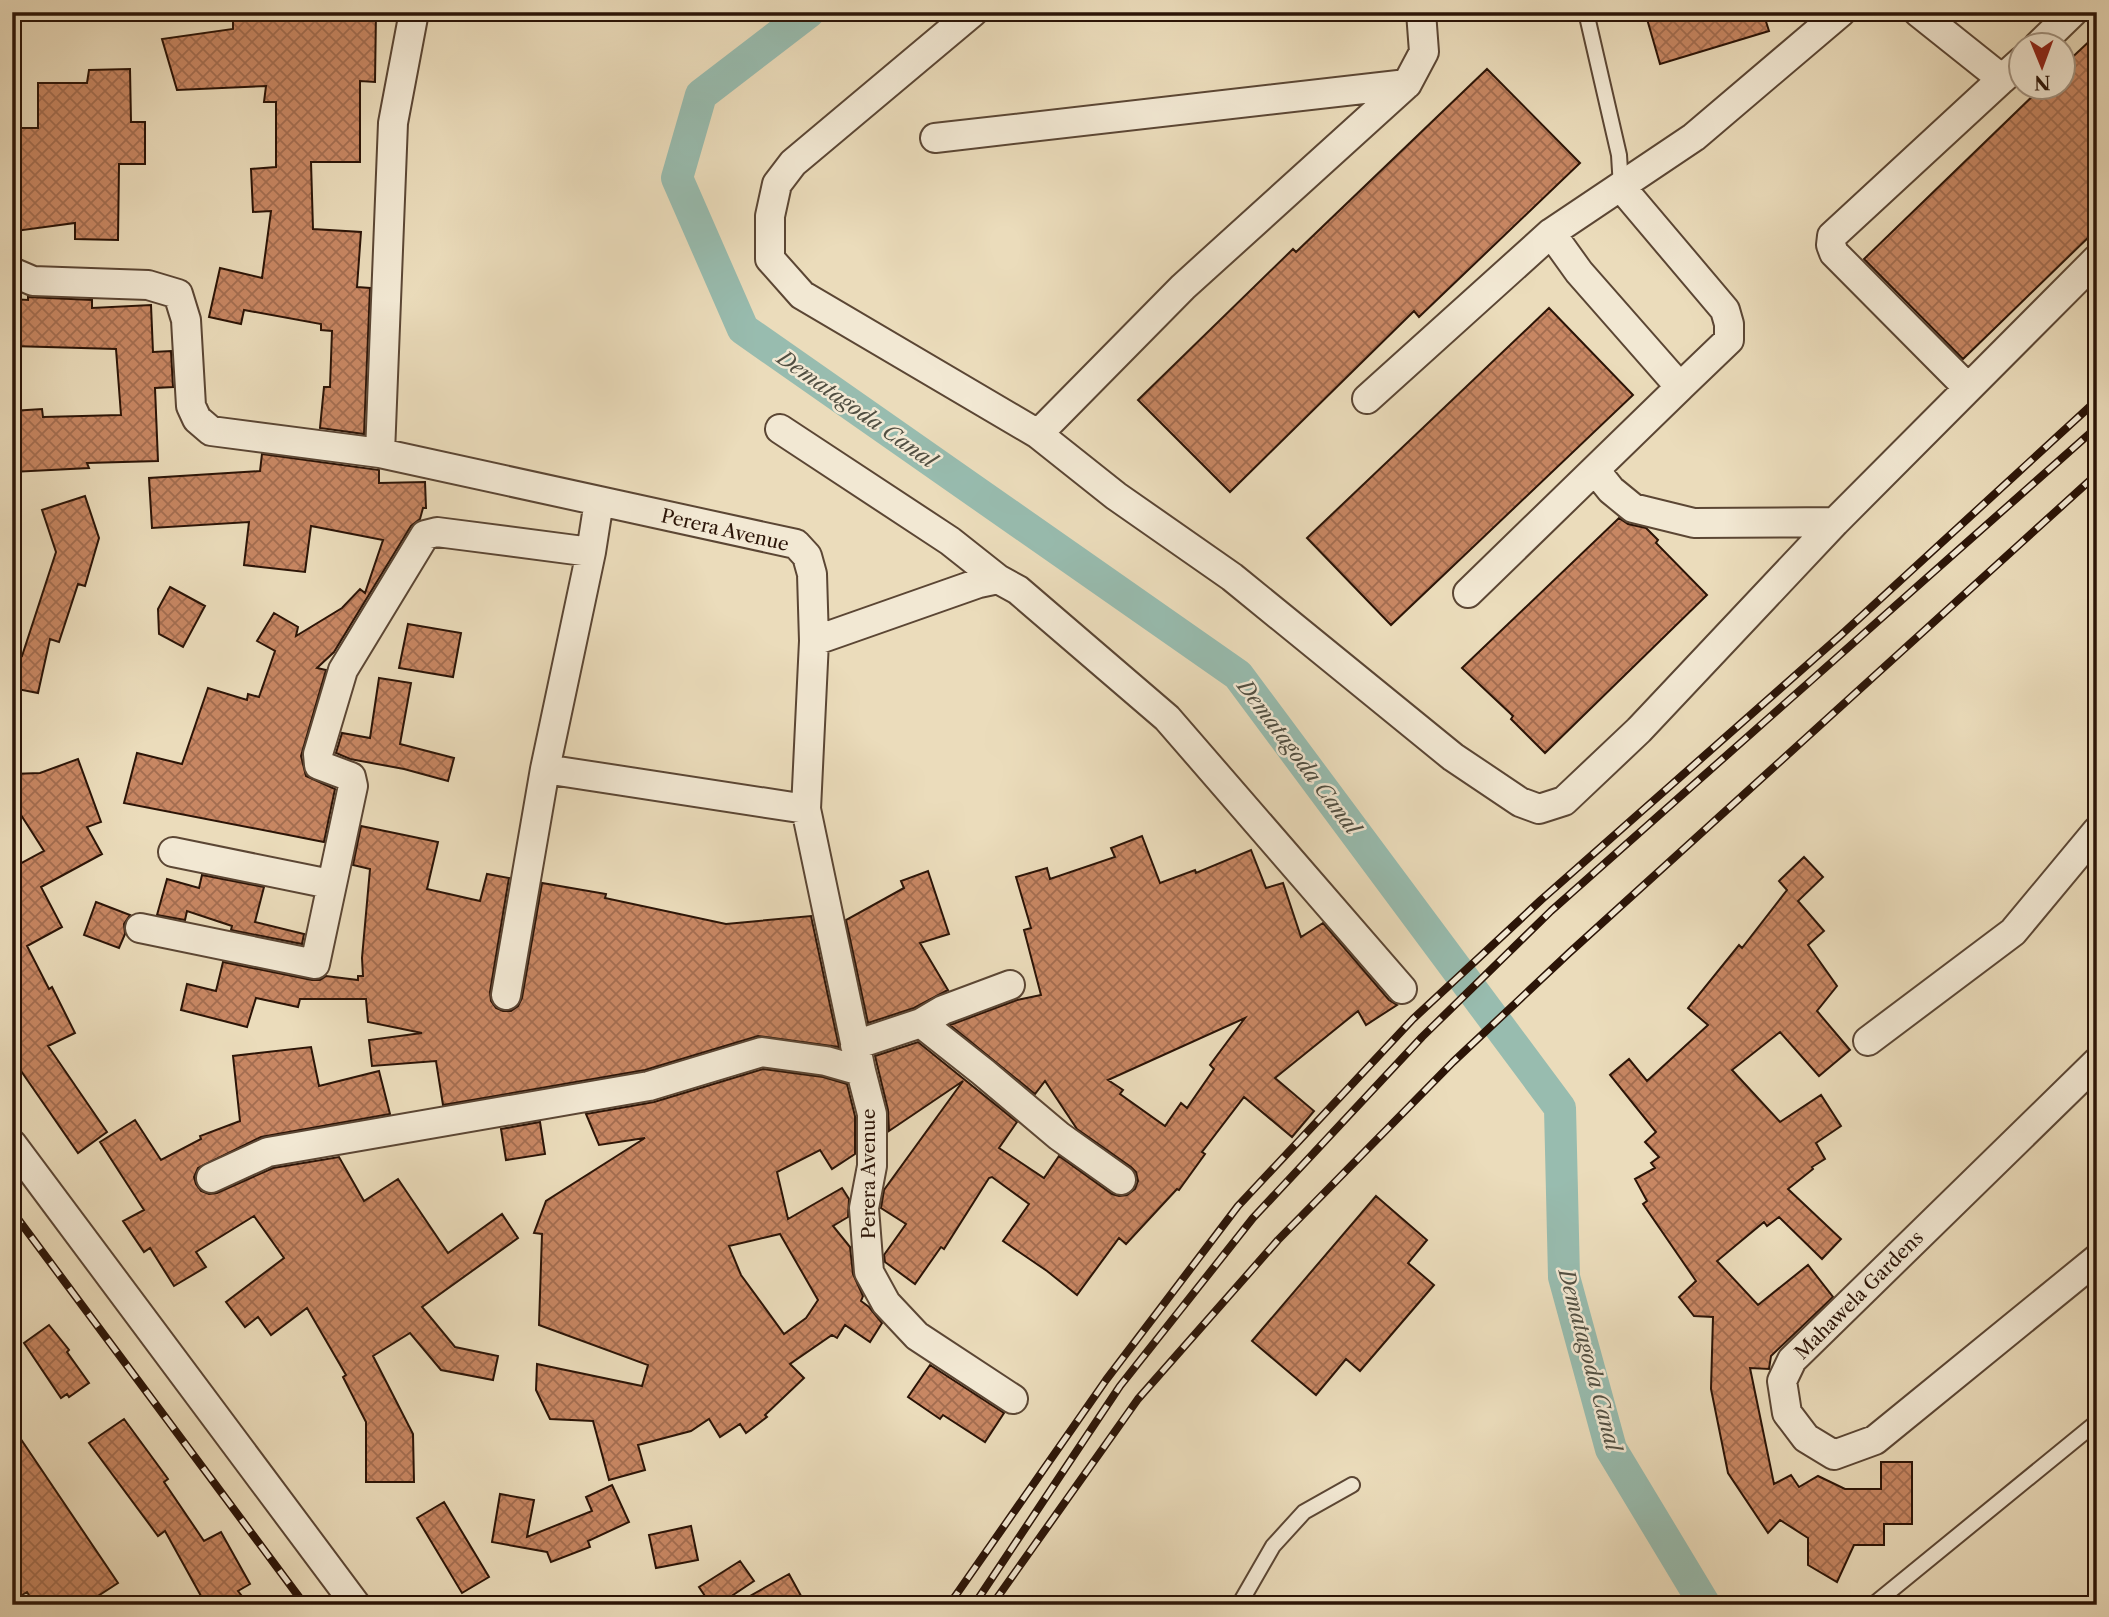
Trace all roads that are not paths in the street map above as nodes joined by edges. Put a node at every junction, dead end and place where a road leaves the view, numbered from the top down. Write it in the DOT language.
graph roads {
  1 [pos="414,12"];
  2 [pos="973,12"];
  3 [pos="1421,12"];
  4 [pos="1586,12"];
  5 [pos="1842,12"];
  6 [pos="1918,12"];
  7 [pos="2073,12"];
  8 [pos="2052,32"];
  9 [pos="2008,68"];
  10 [pos="2008,74"];
  11 [pos="1407,83"];
  12 [pos="935,138"];
  13 [pos="1621,187"];
  14 [pos="1551,233"];
  15 [pos="2097,259"];
  16 [pos="12,272"];
  17 [pos="1680,387"];
  18 [pos="1968,388"];
  19 [pos="1367,399"];
  20 [pos="780,429"];
  21 [pos="1038,434"];
  22 [pos="380,453"];
  23 [pos="1595,470"];
  24 [pos="599,501"];
  25 [pos="1835,522"];
  26 [pos="591,552"];
  27 [pos="998,579"];
  28 [pos="1468,593"];
  29 [pos="814,641"];
  30 [pos="545,769"];
  31 [pos="806,809"];
  32 [pos="2097,831"];
  33 [pos="173,852"];
  34 [pos="330,884"];
  35 [pos="140,928"];
  36 [pos="1010,985"];
  37 [pos="1402,989"];
  38 [pos="506,995"];
  39 [pos="921,1023"];
  40 [pos="1868,1041"];
  41 [pos="858,1058"];
  42 [pos="2097,1062"];
  43 [pos="12,1144"];
  44 [pos="211,1178"];
  45 [pos="1121,1180"];
  46 [pos="2097,1259"];
  47 [pos="1013,1399"];
  48 [pos="2097,1422"];
  49 [pos="1353,1485"];
  50 [pos="356,1605"];
  51 [pos="1239,1605"];
  52 [pos="1873,1605"];
  1 -- 22 [label="street"];
  2 -- 21 [label="street"];
  3 -- 11 [label="street"];
  4 -- 13 [label="lane"];
  5 -- 13 [label="street"];
  6 -- 9 [label="street"];
  7 -- 8 [label="street"];
  10 -- 18 [label="street"];
  11 -- 12 [label="street"];
  11 -- 21 [label="street"];
  13 -- 14 [label="street"];
  13 -- 17 [label="street"];
  14 -- 17 [label="street"];
  14 -- 19 [label="street"];
  15 -- 18 [label="street"];
  16 -- 22 [label="street, Perera Avenue"];
  17 -- 23 [label="street"];
  18 -- 25 [label="street"];
  20 -- 27 [label="street"];
  21 -- 25 [label="street"];
  22 -- 24 [label="street, Perera Avenue"];
  23 -- 25 [label="street"];
  23 -- 28 [label="street"];
  24 -- 26 [label="street"];
  24 -- 29 [label="street, Perera Avenue"];
  26 -- 30 [label="street"];
  26 -- 34 [label="street"];
  27 -- 29 [label="street"];
  27 -- 37 [label="street"];
  29 -- 31 [label="street, Perera Avenue"];
  30 -- 31 [label="street"];
  30 -- 38 [label="street"];
  31 -- 41 [label="street, Perera Avenue"];
  32 -- 40 [label="street"];
  33 -- 34 [label="street"];
  34 -- 35 [label="street"];
  36 -- 39 [label="street"];
  39 -- 41 [label="street"];
  39 -- 45 [label="street"];
  41 -- 44 [label="street"];
  41 -- 47 [label="street, Perera Avenue"];
  42 -- 46 [label="street, Mahawela Gardens"];
  43 -- 50 [label="street"];
  48 -- 52 [label="lane"];
  49 -- 51 [label="lane"];
}
